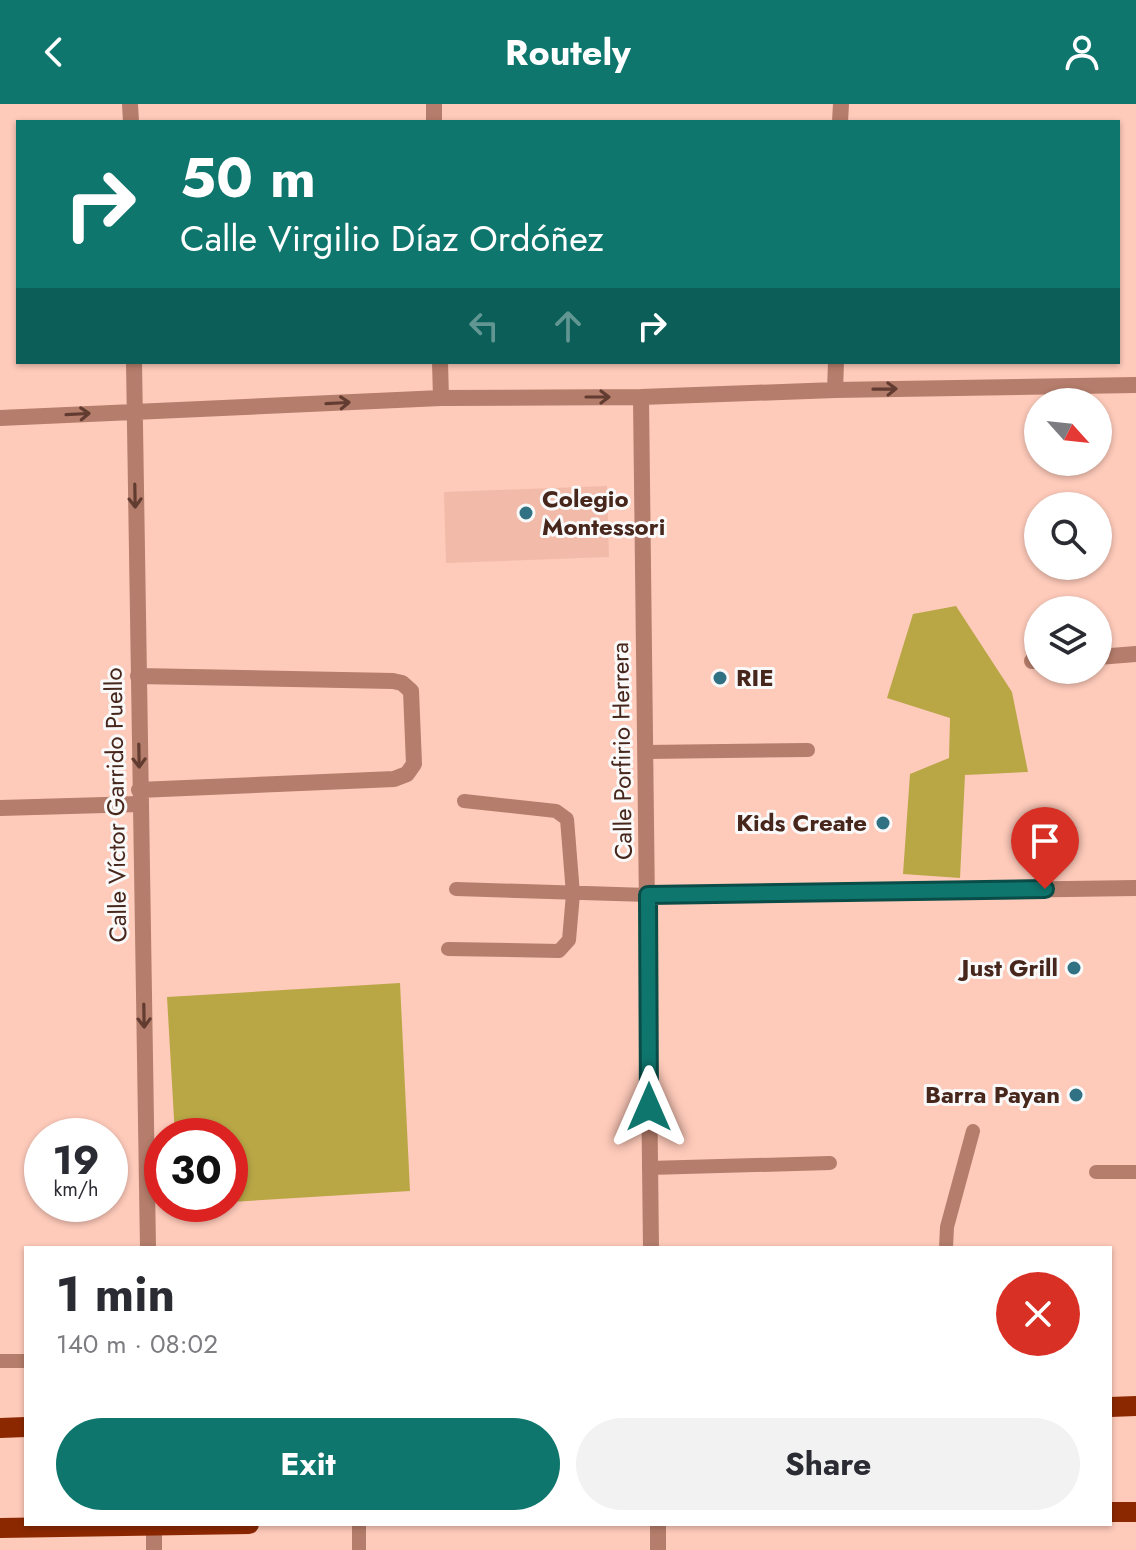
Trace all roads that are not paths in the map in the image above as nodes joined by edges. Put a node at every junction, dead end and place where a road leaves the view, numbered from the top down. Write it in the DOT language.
graph roads {
  1 [pos="134,364"];
  2 [pos="440,364"];
  3 [pos="836,364"];
  4 [pos="1136,385"];
  5 [pos="835,390"];
  6 [pos="641,397"];
  7 [pos="441,398"];
  8 [pos="134,412"];
  9 [pos="0,418"];
  10 [pos="1136,654"];
  11 [pos="1112,656"];
  12 [pos="138,676"];
  13 [pos="808,750"];
  14 [pos="646,752"];
  15 [pos="140,797"];
  16 [pos="464,801"];
  17 [pos="0,808"];
  18 [pos="1136,888"];
  19 [pos="456,889"];
  20 [pos="573,894"];
  21 [pos="648,895"];
  22 [pos="448,949"];
  23 [pos="973,1131"];
  24 [pos="830,1163"];
  25 [pos="649,1168"];
  26 [pos="1096,1172"];
  27 [pos="1136,1172"];
  28 [pos="148,1246"];
  29 [pos="651,1246"];
  30 [pos="946,1246"];
  31 [pos="0,1361"];
  32 [pos="24,1361"];
  33 [pos="1136,1406"];
  34 [pos="1112,1407"];
  35 [pos="24,1427"];
  36 [pos="0,1428"];
  37 [pos="1112,1512"];
  38 [pos="1136,1512"];
  39 [pos="77,1526"];
  40 [pos="154,1526"];
  41 [pos="359,1526"];
  42 [pos="658,1526"];
  43 [pos="0,1528"];
  44 [pos="154,1550"];
  45 [pos="359,1550"];
  46 [pos="658,1550"];
  1 -- 8 [label="street, Calle Víctor Garrido Puello"];
  2 -- 7 [label="street"];
  3 -- 5 [label="street"];
  5 -- 4 [label="street, one-way"];
  5 -- 6 [label="street"];
  7 -- 6 [label="street, one-way"];
  6 -- 14 [label="street, Calle Porfirio Herrera"];
  8 -- 7 [label="street, one-way"];
  9 -- 8 [label="street, one-way"];
  8 -- 12 [label="street, Calle Víctor Garrido Puello, one-way"];
  10 -- 11 [label="street"];
  12 -- 15 [label="street, Calle Víctor Garrido Puello, one-way"];
  12 -- 15 [label="street"];
  13 -- 14 [label="lane"];
  14 -- 21 [label="street, Calle Porfirio Herrera"];
  15 -- 17 [label="street"];
  15 -- 28 [label="street, Calle Víctor Garrido Puello, one-way"];
  16 -- 20 [label="lane"];
  18 -- 21 [label="street"];
  19 -- 20 [label="lane"];
  20 -- 21 [label="lane"];
  20 -- 22 [label="lane"];
  21 -- 25 [label="street, Calle Porfirio Herrera"];
  23 -- 30 [label="lane"];
  24 -- 25 [label="lane"];
  25 -- 29 [label="street, Calle Porfirio Herrera"];
  26 -- 27 [label="lane"];
  31 -- 32 [label="lane"];
  33 -- 34 [label="main road"];
  35 -- 36 [label="main road"];
  37 -- 38 [label="main road"];
  39 -- 43 [label="main road"];
  40 -- 44 [label="street"];
  41 -- 45 [label="lane"];
  42 -- 46 [label="street"];
}
